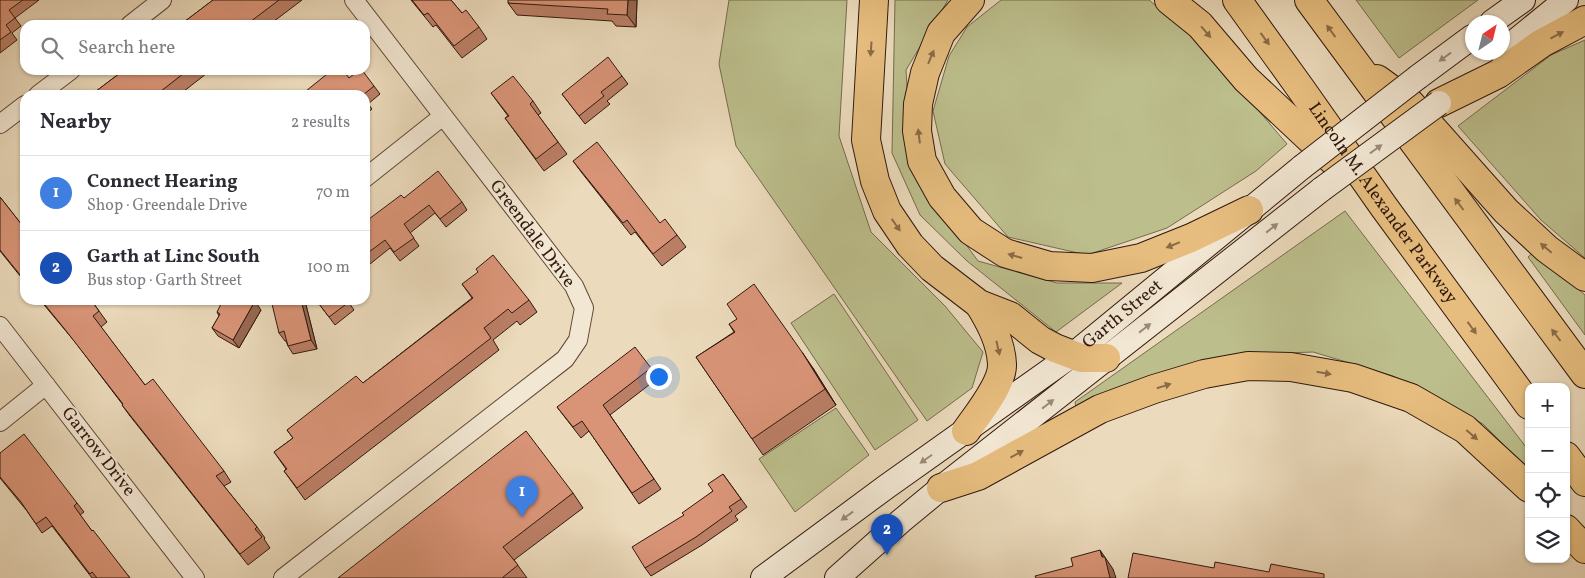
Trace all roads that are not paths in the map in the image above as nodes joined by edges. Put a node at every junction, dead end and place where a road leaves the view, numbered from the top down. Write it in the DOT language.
graph roads {
  1 [pos="162,0"];
  2 [pos="354,0"];
  3 [pos="874,0"];
  4 [pos="970,0"];
  5 [pos="1169,0"];
  6 [pos="1236,0"];
  7 [pos="1309,0"];
  8 [pos="1523,0"];
  9 [pos="1566,0"];
  10 [pos="1502,15"];
  11 [pos="136,20"];
  12 [pos="369,20"];
  13 [pos="1585,20"];
  14 [pos="370,21"];
  15 [pos="1465,42"];
  16 [pos="1510,46"];
  17 [pos="1492,60"];
  18 [pos="1354,63"];
  19 [pos="64,75"];
  20 [pos="45,90"];
  21 [pos="1439,103"];
  22 [pos="20,109"];
  23 [pos="443,116"];
  24 [pos="0,124"];
  25 [pos="370,174"];
  26 [pos="1384,208"];
  27 [pos="1249,210"];
  28 [pos="1585,277"];
  29 [pos="979,304"];
  30 [pos="0,326"];
  31 [pos="1072,355"];
  32 [pos="1106,358"];
  33 [pos="1585,374"];
  34 [pos="46,385"];
  35 [pos="1525,400"];
  36 [pos="0,422"];
  37 [pos="966,431"];
  38 [pos="1570,461"];
  39 [pos="1585,482"];
  40 [pos="1525,484"];
  41 [pos="941,488"];
  42 [pos="1570,533"];
  43 [pos="1585,549"];
  44 [pos="195,578"];
  45 [pos="283,578"];
  46 [pos="762,578"];
  47 [pos="837,578"];
  1 -- 11 [label="street"];
  2 -- 12 [label="street, Greendale Drive"];
  3 -- 29 [label="highway, one-way"];
  27 -- 4 [label="highway, one-way"];
  5 -- 26 [label="highway, one-way"];
  6 -- 26 [label="highway, Lincoln M. Alexander Parkway, one-way"];
  18 -- 7 [label="highway, one-way"];
  8 -- 10 [label="main road"];
  9 -- 16 [label="main road, Garth Street"];
  21 -- 13 [label="highway, one-way"];
  14 -- 23 [label="street, Greendale Drive"];
  15 -- 27 [label="main road, Garth Street, one-way, bridge"];
  17 -- 21 [label="main road, Garth Street"];
  28 -- 18 [label="highway, one-way"];
  33 -- 18 [label="highway, one-way"];
  19 -- 20 [label="street"];
  32 -- 21 [label="main road, Garth Street, one-way, bridge"];
  22 -- 24 [label="street"];
  23 -- 25 [label="street"];
  23 -- 45 [label="street, Greendale Drive"];
  26 -- 35 [label="highway, Lincoln M. Alexander Parkway, one-way"];
  27 -- 31 [label="main road, Garth Street"];
  29 -- 31 [label="highway"];
  29 -- 37 [label="highway, one-way"];
  30 -- 34 [label="street, Garrow Drive"];
  31 -- 32 [label="highway"];
  31 -- 37 [label="main road, Garth Street"];
  41 -- 32 [label="main road, Garth Street, one-way"];
  34 -- 36 [label="street"];
  34 -- 44 [label="street, Garrow Drive"];
  37 -- 46 [label="main road, Garth Street, one-way"];
  38 -- 39 [label="highway"];
  41 -- 40 [label="highway, one-way"];
  41 -- 47 [label="main road, Garth Street"];
  42 -- 43 [label="highway"];
}
